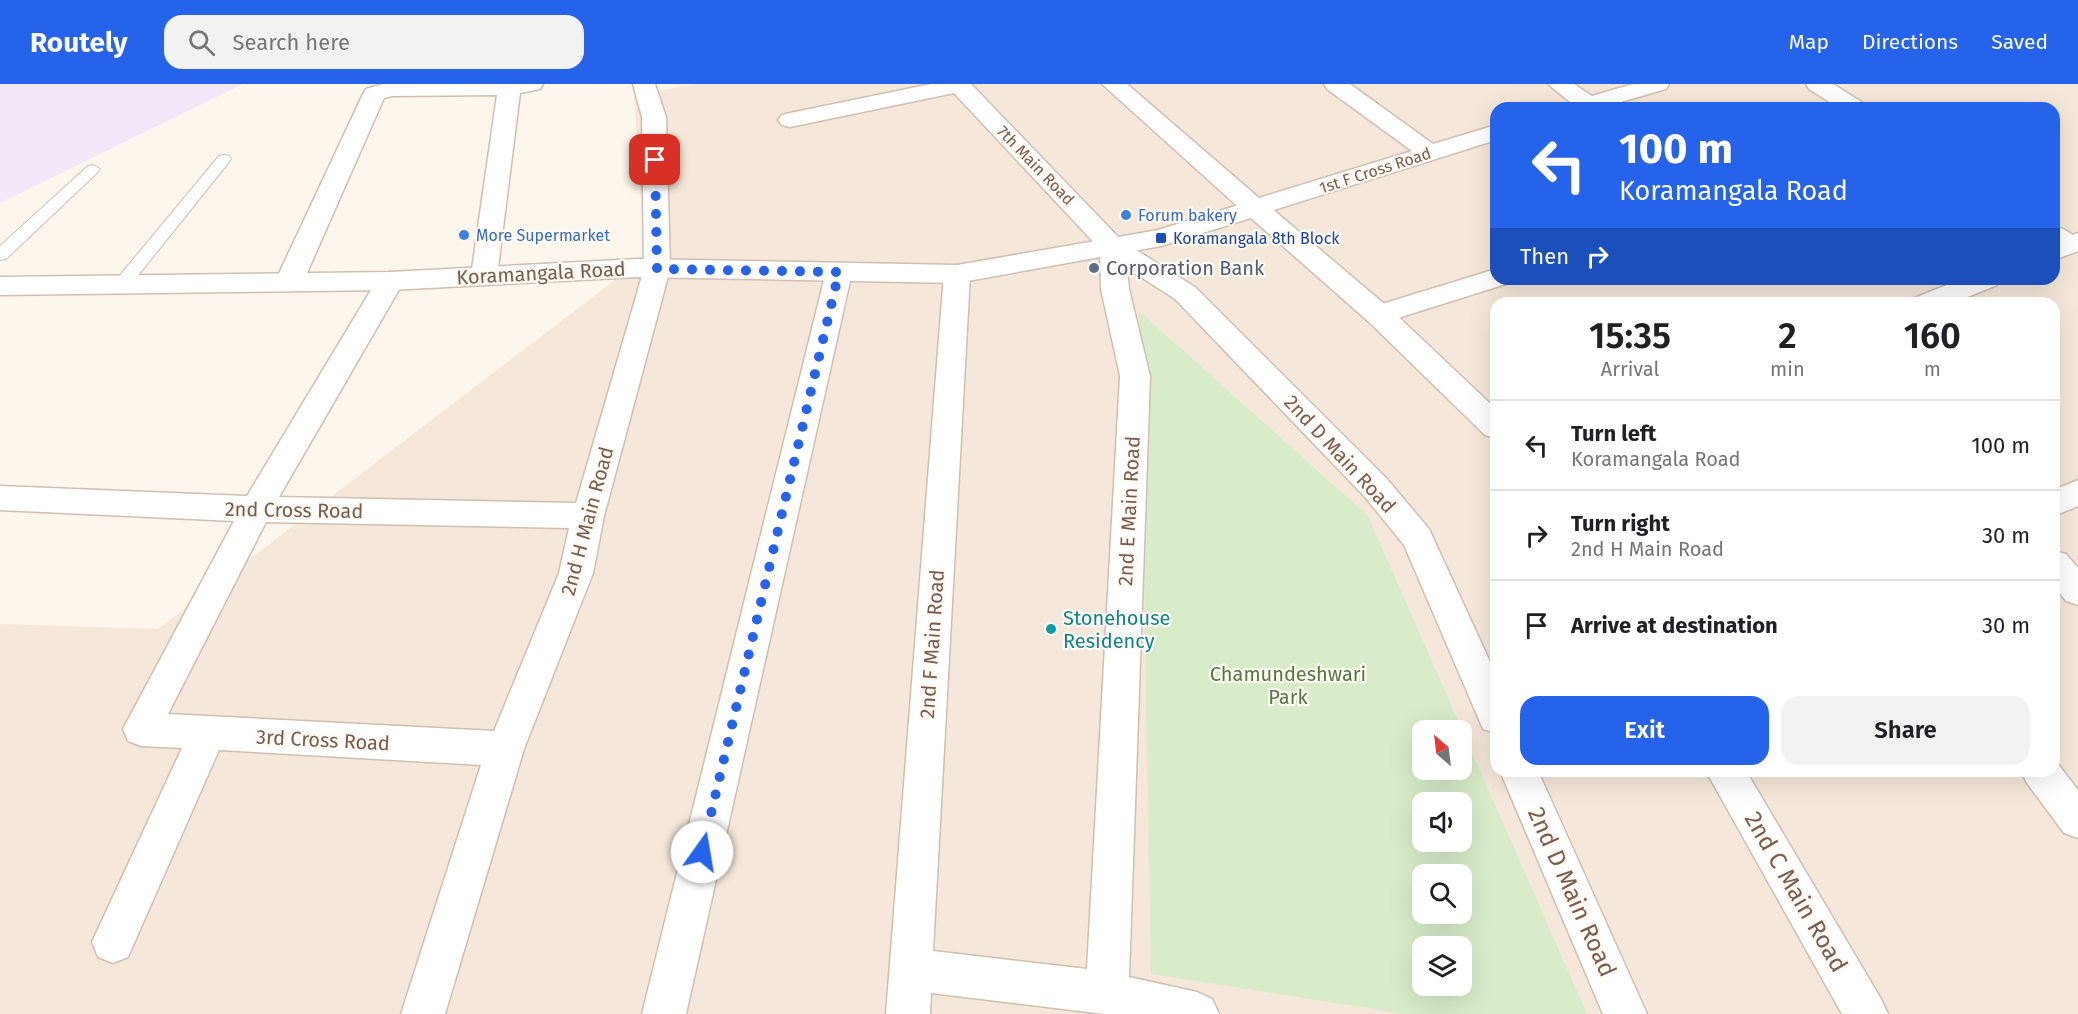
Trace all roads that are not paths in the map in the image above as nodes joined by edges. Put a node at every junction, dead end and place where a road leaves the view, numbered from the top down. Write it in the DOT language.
graph roads {
  1 [pos="644,84"];
  2 [pos="958,84"];
  3 [pos="1113,84"];
  4 [pos="1335,84"];
  5 [pos="1558,84"];
  6 [pos="1658,84"];
  7 [pos="1817,84"];
  8 [pos="521,86"];
  9 [pos="1577,102"];
  10 [pos="1595,102"];
  11 [pos="1846,102"];
  12 [pos="790,120"];
  13 [pos="1490,134"];
  14 [pos="1429,152"];
  15 [pos="224,159"];
  16 [pos="93,170"];
  17 [pos="1255,208"];
  18 [pos="1113,247"];
  19 [pos="0,255"];
  20 [pos="657,269"];
  21 [pos="839,272"];
  22 [pos="957,274"];
  23 [pos="484,276"];
  24 [pos="1490,280"];
  25 [pos="390,281"];
  26 [pos="289,282"];
  27 [pos="122,284"];
  28 [pos="1972,285"];
  29 [pos="0,286"];
  30 [pos="1942,297"];
  31 [pos="1379,315"];
  32 [pos="1490,421"];
  33 [pos="2078,492"];
  34 [pos="0,498"];
  35 [pos="2060,501"];
  36 [pos="256,509"];
  37 [pos="588,516"];
  38 [pos="2060,571"];
  39 [pos="2078,591"];
  40 [pos="1490,703"];
  41 [pos="207,734"];
  42 [pos="505,749"];
  43 [pos="1522,777"];
  44 [pos="1728,777"];
  45 [pos="2045,777"];
  46 [pos="2078,820"];
  47 [pos="113,942"];
  48 [pos="911,969"];
  49 [pos="1107,993"];
  50 [pos="423,1014"];
  51 [pos="664,1014"];
  52 [pos="908,1014"];
  53 [pos="1197,1014"];
  54 [pos="1625,1014"];
  55 [pos="1866,1014"];
  1 -- 20 [label="street, 2nd H Main Road"];
  2 -- 12 [label="street"];
  2 -- 18 [label="street, 7th Main Road"];
  3 -- 17 [label="street"];
  4 -- 14 [label="street"];
  5 -- 9 [label="street"];
  6 -- 10 [label="street"];
  7 -- 11 [label="street"];
  8 -- 23 [label="street"];
  8 -- 26 [label="street"];
  13 -- 14 [label="street, 1st F Cross Road"];
  14 -- 17 [label="street, 1st F Cross Road"];
  15 -- 27 [label="lane"];
  16 -- 19 [label="lane"];
  17 -- 18 [label="street, Koramangala Road"];
  17 -- 31 [label="street"];
  18 -- 22 [label="street, Koramangala Road"];
  18 -- 40 [label="street, 2nd D Main Road"];
  18 -- 49 [label="street, 2nd E Main Road"];
  20 -- 21 [label="street, Koramangala Road"];
  20 -- 23 [label="street, Koramangala Road"];
  20 -- 37 [label="street, 2nd H Main Road"];
  21 -- 22 [label="street, Koramangala Road"];
  21 -- 51 [label="street"];
  22 -- 48 [label="street, 2nd F Main Road"];
  23 -- 25 [label="street, Koramangala Road"];
  24 -- 31 [label="street"];
  25 -- 26 [label="street, Koramangala Road"];
  25 -- 36 [label="street"];
  26 -- 27 [label="street, Koramangala Road"];
  27 -- 29 [label="street, Koramangala Road"];
  28 -- 30 [label="street"];
  31 -- 32 [label="street"];
  33 -- 35 [label="street"];
  34 -- 36 [label="street, 2nd Cross Road"];
  36 -- 37 [label="street, 2nd Cross Road"];
  36 -- 41 [label="street, 3rd Cross Road"];
  37 -- 42 [label="street, 2nd H Main Road"];
  38 -- 39 [label="street"];
  41 -- 42 [label="street, 3rd Cross Road"];
  41 -- 47 [label="street"];
  42 -- 50 [label="street, 2nd H Main Road"];
  43 -- 54 [label="street, 2nd D Main Road"];
  44 -- 55 [label="street, 2nd C Main Road"];
  45 -- 46 [label="street"];
  48 -- 49 [label="street"];
  48 -- 52 [label="street, 2nd F Main Road"];
  49 -- 53 [label="street"];
}
